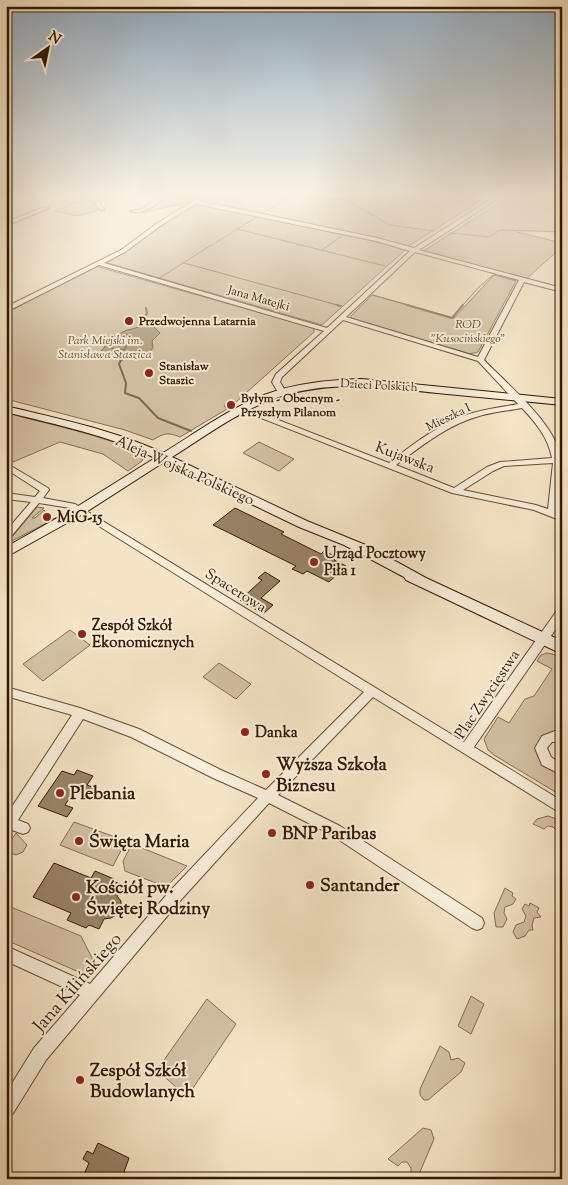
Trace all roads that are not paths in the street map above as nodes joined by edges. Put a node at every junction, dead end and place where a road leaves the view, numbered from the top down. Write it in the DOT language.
graph roads {
  1 [pos="124,249"];
  2 [pos="407,249"];
  3 [pos="416,249"];
  4 [pos="413,251"];
  5 [pos="97,263"];
  6 [pos="522,280"];
  7 [pos="562,290"];
  8 [pos="6,310"];
  9 [pos="341,318"];
  10 [pos="328,330"];
  11 [pos="480,360"];
  12 [pos="286,391"];
  13 [pos="508,394"];
  14 [pos="527,402"];
  15 [pos="562,402"];
  16 [pos="6,408"];
  17 [pos="242,409"];
  18 [pos="164,457"];
  19 [pos="557,460"];
  20 [pos="6,465"];
  21 [pos="390,466"];
  22 [pos="455,491"];
  23 [pos="6,496"];
  24 [pos="37,500"];
  25 [pos="80,511"];
  26 [pos="552,514"];
  27 [pos="562,518"];
  28 [pos="303,524"];
  29 [pos="6,537"];
  30 [pos="6,553"];
  31 [pos="562,612"];
  32 [pos="543,639"];
  33 [pos="562,648"];
  34 [pos="6,691"];
  35 [pos="372,692"];
  36 [pos="80,713"];
  37 [pos="562,737"];
  38 [pos="466,749"];
  39 [pos="562,770"];
  40 [pos="268,796"];
  41 [pos="562,808"];
  42 [pos="8,825"];
  43 [pos="23,828"];
  44 [pos="477,923"];
  45 [pos="6,953"];
  46 [pos="92,993"];
  47 [pos="6,1109"];
  1 -- 5 [label="street"];
  2 -- 4 [label="street"];
  3 -- 4 [label="street"];
  4 -- 6 [label="street"];
  4 -- 9 [label="street"];
  5 -- 8 [label="street"];
  5 -- 10 [label="street, Jana Matejki"];
  6 -- 7 [label="street"];
  6 -- 11 [label="street"];
  9 -- 10 [label="street"];
  9 -- 11 [label="street"];
  10 -- 12 [label="street"];
  11 -- 13 [label="street"];
  12 -- 13 [label="street, Dzieci Polskich"];
  12 -- 17 [label="street, Dzieci Polskich"];
  13 -- 14 [label="street, Dzieci Polskich"];
  14 -- 15 [label="street, Dzieci Polskich"];
  14 -- 19 [label="street"];
  14 -- 21 [label="street, Mieszka I"];
  16 -- 18 [label="street, Aleja Wojska Polskiego"];
  17 -- 18 [label="street, Dzieci Polskich"];
  17 -- 21 [label="street, Kujawska"];
  18 -- 25 [label="street, Dzieci Polskich"];
  18 -- 28 [label="main road, Aleja Wojska Polskiego"];
  19 -- 22 [label="street"];
  19 -- 26 [label="street"];
  20 -- 24 [label="street"];
  21 -- 22 [label="street, Kujawska"];
  22 -- 26 [label="street, Kujawska"];
  23 -- 24 [label="street, Spacerowa"];
  24 -- 25 [label="street, Spacerowa"];
  24 -- 29 [label="street"];
  25 -- 30 [label="street, Dzieci Polskich"];
  25 -- 35 [label="street, Spacerowa"];
  26 -- 27 [label="street, Kujawska"];
  28 -- 32 [label="street, Aleja Wojska Polskiego"];
  31 -- 32 [label="street, Plac Zwycięstwa"];
  32 -- 33 [label="street, Aleja Wojska Polskiego"];
  32 -- 38 [label="street, Plac Zwycięstwa"];
  34 -- 36 [label="street"];
  35 -- 38 [label="street, Spacerowa"];
  35 -- 40 [label="street, Jana Kilińskiego"];
  36 -- 40 [label="street"];
  36 -- 42 [label="street"];
  37 -- 39 [label="street"];
  38 -- 41 [label="street, Plac Zwycięstwa"];
  40 -- 44 [label="street"];
  40 -- 46 [label="street, Jana Kilińskiego"];
  42 -- 43 [label="street"];
  45 -- 46 [label="street"];
  46 -- 47 [label="street, Jana Kilińskiego"];
}
